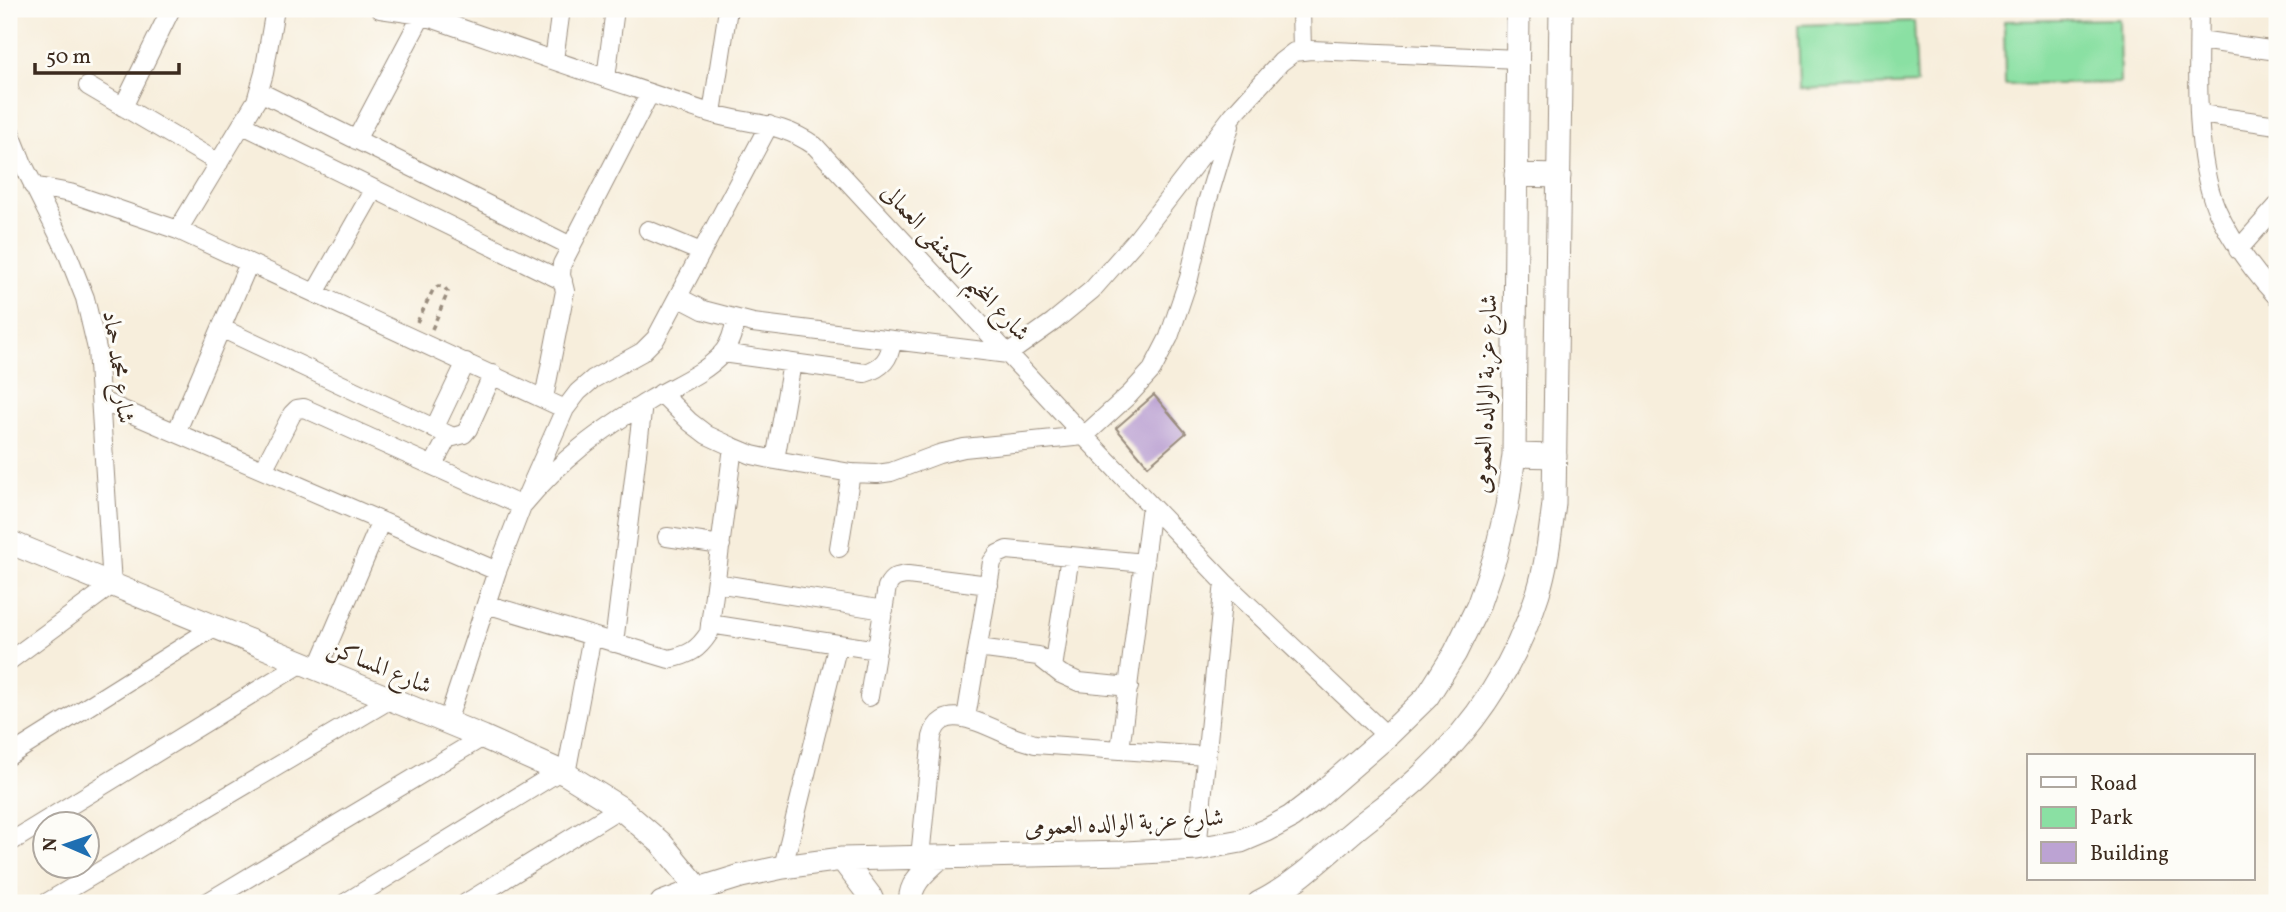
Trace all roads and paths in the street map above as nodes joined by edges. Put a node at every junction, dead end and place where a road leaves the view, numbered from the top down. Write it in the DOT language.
graph roads {
  1 [pos="171,9"];
  2 [pos="275,9"];
  3 [pos="380,9"];
  4 [pos="561,9"];
  5 [pos="615,9"];
  6 [pos="727,9"];
  7 [pos="1301,9"];
  8 [pos="1518,9"];
  9 [pos="1561,9"];
  10 [pos="2199,9"];
  11 [pos="433,15"];
  12 [pos="2199,40"];
  13 [pos="1302,51"];
  14 [pos="2277,51"];
  15 [pos="1518,59"];
  16 [pos="554,60"];
  17 [pos="606,78"];
  18 [pos="88,86"];
  19 [pos="260,92"];
  20 [pos="650,93"];
  21 [pos="123,107"];
  22 [pos="712,113"];
  23 [pos="2200,114"];
  24 [pos="1233,115"];
  25 [pos="769,124"];
  26 [pos="243,125"];
  27 [pos="2277,125"];
  28 [pos="9,129"];
  29 [pos="356,140"];
  30 [pos="219,163"];
  31 [pos="1516,175"];
  32 [pos="1559,176"];
  33 [pos="33,186"];
  34 [pos="374,189"];
  35 [pos="2277,206"];
  36 [pos="178,230"];
  37 [pos="648,230"];
  38 [pos="571,246"];
  39 [pos="2238,250"];
  40 [pos="701,252"];
  41 [pos="249,263"];
  42 [pos="563,281"];
  43 [pos="315,293"];
  44 [pos="678,297"];
  45 [pos="2277,297"];
  46 [pos="736,320"];
  47 [pos="221,328"];
  48 [pos="417,340"];
  49 [pos="892,341"];
  50 [pos="722,353"];
  51 [pos="1008,354"];
  52 [pos="466,362"];
  53 [pos="792,363"];
  54 [pos="493,374"];
  55 [pos="661,393"];
  56 [pos="544,398"];
  57 [pos="102,401"];
  58 [pos="643,404"];
  59 [pos="565,409"];
  60 [pos="442,432"];
  61 [pos="176,433"];
  62 [pos="1084,436"];
  63 [pos="733,447"];
  64 [pos="1514,455"];
  65 [pos="1555,456"];
  66 [pos="775,460"];
  67 [pos="433,465"];
  68 [pos="263,470"];
  69 [pos="851,473"];
  70 [pos="522,506"];
  71 [pos="1151,506"];
  72 [pos="381,521"];
  73 [pos="667,537"];
  74 [pos="9,542"];
  75 [pos="721,545"];
  76 [pos="839,548"];
  77 [pos="1070,556"];
  78 [pos="1145,563"];
  79 [pos="497,571"];
  80 [pos="1224,582"];
  81 [pos="716,583"];
  82 [pos="112,585"];
  83 [pos="989,585"];
  84 [pos="486,604"];
  85 [pos="884,610"];
  86 [pos="710,624"];
  87 [pos="216,626"];
  88 [pos="592,636"];
  89 [pos="614,643"];
  90 [pos="838,644"];
  91 [pos="978,648"];
  92 [pos="877,650"];
  93 [pos="9,661"];
  94 [pos="311,665"];
  95 [pos="1053,668"];
  96 [pos="1129,687"];
  97 [pos="869,697"];
  98 [pos="391,699"];
  99 [pos="966,718"];
  100 [pos="447,722"];
  101 [pos="1387,736"];
  102 [pos="483,737"];
  103 [pos="1120,750"];
  104 [pos="9,756"];
  105 [pos="1206,756"];
  106 [pos="563,772"];
  107 [pos="620,808"];
  108 [pos="9,843"];
  109 [pos="1197,849"];
  110 [pos="930,857"];
  111 [pos="842,859"];
  112 [pos="783,867"];
  113 [pos="698,889"];
  114 [pos="46,903"];
  115 [pos="206,903"];
  116 [pos="345,903"];
  117 [pos="466,903"];
  118 [pos="662,903"];
  119 [pos="873,903"];
  120 [pos="911,903"];
  121 [pos="1259,903"];
  1 -- 21 [label="street"];
  2 -- 19 [label="street"];
  3 -- 11 [label="street, شارع المخيم الكشفى العمالى"];
  4 -- 16 [label="street"];
  5 -- 17 [label="street"];
  6 -- 22 [label="street"];
  7 -- 13 [label="street"];
  8 -- 15 [label="street, شارع عزبة الوالده العمومى"];
  9 -- 32 [label="street"];
  10 -- 12 [label="street"];
  11 -- 16 [label="street, شارع المخيم الكشفى العمالى"];
  11 -- 29 [label="street"];
  12 -- 14 [label="street"];
  12 -- 23 [label="street"];
  13 -- 15 [label="street"];
  13 -- 24 [label="street"];
  15 -- 31 [label="street, شارع عزبة الوالده العمومى"];
  16 -- 17 [label="street, شارع المخيم الكشفى العمالى"];
  17 -- 20 [label="street, شارع المخيم الكشفى العمالى"];
  18 -- 21 [label="street"];
  19 -- 26 [label="street"];
  19 -- 29 [label="street"];
  20 -- 22 [label="street, شارع المخيم الكشفى العمالى"];
  20 -- 38 [label="street"];
  21 -- 30 [label="street"];
  22 -- 25 [label="street, شارع المخيم الكشفى العمالى"];
  23 -- 27 [label="street"];
  23 -- 39 [label="street"];
  24 -- 51 [label="street"];
  24 -- 62 [label="street"];
  25 -- 40 [label="street"];
  25 -- 51 [label="street, شارع المخيم الكشفى العمالى"];
  26 -- 30 [label="street"];
  26 -- 34 [label="street"];
  28 -- 33 [label="street, شارع محمد حماد"];
  29 -- 38 [label="street"];
  30 -- 36 [label="street"];
  31 -- 32 [label="street"];
  31 -- 64 [label="street, شارع عزبة الوالده العمومى"];
  32 -- 65 [label="street"];
  33 -- 36 [label="street"];
  33 -- 57 [label="street, شارع محمد حماد"];
  34 -- 42 [label="street"];
  34 -- 43 [label="street"];
  35 -- 39 [label="street"];
  36 -- 41 [label="street"];
  37 -- 40 [label="street"];
  38 -- 42 [label="street"];
  39 -- 45 [label="street"];
  40 -- 44 [label="street"];
  41 -- 43 [label="street"];
  41 -- 47 [label="street"];
  42 -- 56 [label="street"];
  43 -- 48 [label="street"];
  44 -- 46 [label="street"];
  44 -- 59 [label="street"];
  46 -- 49 [label="street"];
  46 -- 50 [label="street"];
  47 -- 60 [label="street"];
  47 -- 61 [label="street"];
  48 -- 48 [label="path"];
  48 -- 52 [label="street"];
  49 -- 51 [label="street"];
  49 -- 53 [label="street"];
  50 -- 53 [label="street"];
  50 -- 55 [label="street"];
  51 -- 62 [label="street, شارع المخيم الكشفى العمالى"];
  52 -- 54 [label="street"];
  52 -- 60 [label="street"];
  53 -- 66 [label="street"];
  54 -- 56 [label="street"];
  54 -- 60 [label="street"];
  55 -- 58 [label="street"];
  55 -- 63 [label="street"];
  56 -- 59 [label="street"];
  57 -- 61 [label="street"];
  57 -- 82 [label="street, شارع محمد حماد"];
  58 -- 70 [label="street"];
  58 -- 89 [label="street"];
  59 -- 70 [label="street"];
  60 -- 67 [label="street"];
  61 -- 68 [label="street"];
  62 -- 69 [label="street"];
  62 -- 71 [label="street, شارع المخيم الكشفى العمالى"];
  63 -- 66 [label="street"];
  63 -- 75 [label="street"];
  64 -- 65 [label="street"];
  64 -- 101 [label="street, شارع عزبة الوالده العمومى"];
  65 -- 121 [label="street"];
  66 -- 69 [label="street"];
  67 -- 68 [label="street"];
  67 -- 70 [label="street"];
  68 -- 72 [label="street"];
  69 -- 76 [label="street"];
  70 -- 79 [label="street"];
  71 -- 78 [label="street"];
  71 -- 80 [label="street, شارع المخيم الكشفى العمالى"];
  72 -- 79 [label="street"];
  72 -- 94 [label="street"];
  73 -- 75 [label="street"];
  74 -- 82 [label="street, شارع المساكن"];
  75 -- 81 [label="street"];
  77 -- 78 [label="street"];
  77 -- 83 [label="street"];
  77 -- 95 [label="street"];
  78 -- 96 [label="street"];
  79 -- 84 [label="street"];
  80 -- 101 [label="street, شارع المخيم الكشفى العمالى"];
  80 -- 105 [label="street"];
  81 -- 85 [label="street"];
  81 -- 86 [label="street"];
  82 -- 87 [label="street, شارع المساكن"];
  82 -- 93 [label="street"];
  83 -- 85 [label="street"];
  83 -- 91 [label="street"];
  84 -- 88 [label="street"];
  84 -- 100 [label="street"];
  85 -- 92 [label="street"];
  86 -- 89 [label="street"];
  86 -- 90 [label="street"];
  87 -- 94 [label="street, شارع المساكن"];
  87 -- 104 [label="street"];
  88 -- 89 [label="street"];
  88 -- 106 [label="street"];
  90 -- 92 [label="street"];
  90 -- 112 [label="street"];
  91 -- 95 [label="street"];
  91 -- 99 [label="street"];
  92 -- 97 [label="street"];
  94 -- 98 [label="street, شارع المساكن"];
  94 -- 108 [label="street"];
  95 -- 96 [label="street"];
  96 -- 103 [label="street"];
  98 -- 100 [label="street, شارع المساكن"];
  98 -- 114 [label="street"];
  99 -- 103 [label="street"];
  99 -- 110 [label="street"];
  100 -- 102 [label="street, شارع المساكن"];
  101 -- 109 [label="street, شارع عزبة الوالده العمومى"];
  102 -- 106 [label="street, شارع المساكن"];
  102 -- 115 [label="street"];
  103 -- 105 [label="street"];
  105 -- 109 [label="street"];
  106 -- 107 [label="street, شارع المساكن"];
  106 -- 116 [label="street"];
  107 -- 113 [label="street, شارع المساكن"];
  107 -- 117 [label="street"];
  109 -- 110 [label="street, شارع عزبة الوالده العمومى"];
  110 -- 111 [label="street, شارع عزبة الوالده العمومى"];
  110 -- 120 [label="street"];
  111 -- 112 [label="street, شارع عزبة الوالده العمومى"];
  111 -- 119 [label="street"];
  112 -- 113 [label="street, شارع عزبة الوالده العمومى"];
  113 -- 118 [label="street, شارع عزبة الوالده العمومى"];
}
